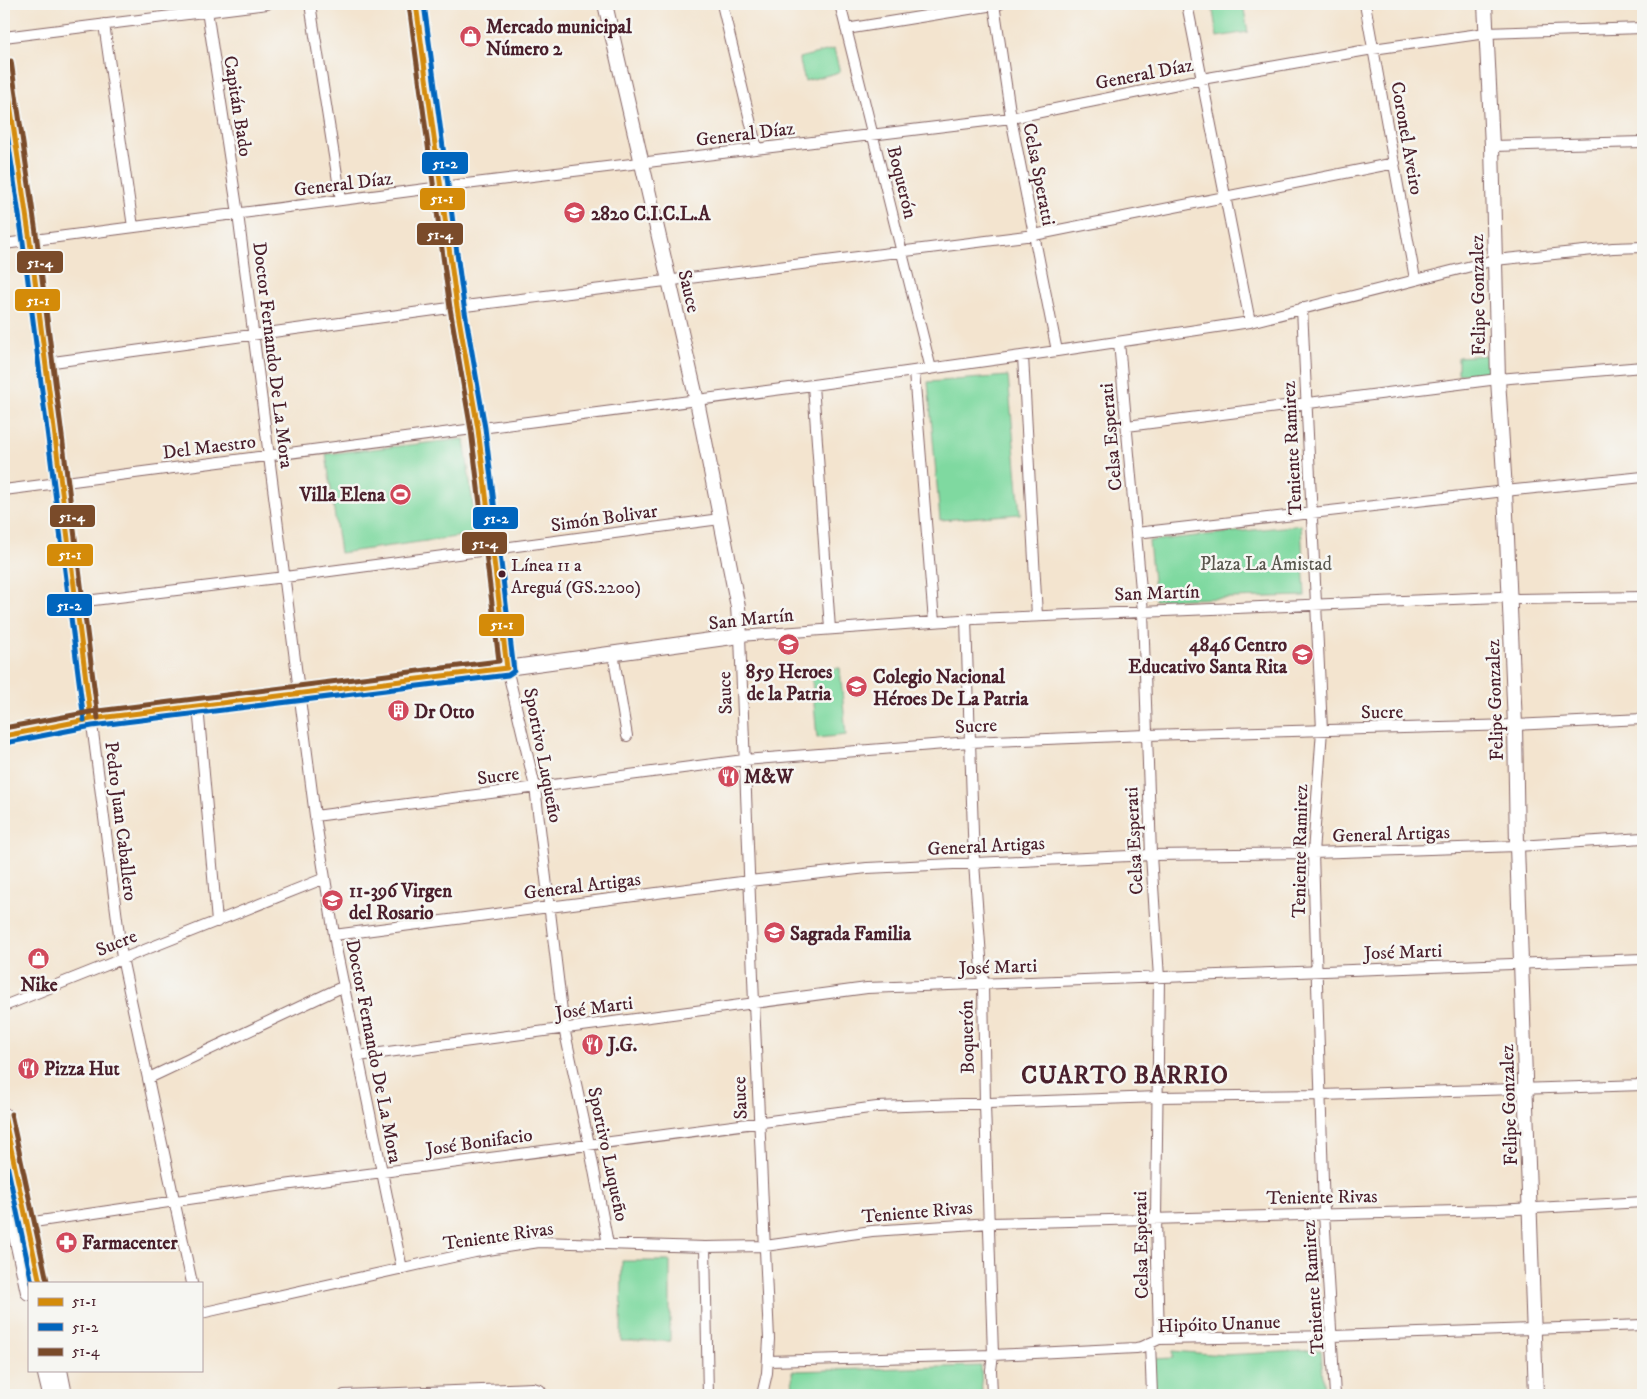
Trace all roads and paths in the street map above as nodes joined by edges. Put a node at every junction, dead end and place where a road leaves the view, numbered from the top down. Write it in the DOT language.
graph roads {
  1 [pos="267,4"];
  2 [pos="310,4"];
  3 [pos="416,4"];
  4 [pos="606,4"];
  5 [pos="722,4"];
  6 [pos="840,4"];
  7 [pos="996,4"];
  8 [pos="1187,4"];
  9 [pos="1365,4"];
  10 [pos="1484,4"];
  11 [pos="206,7"];
  12 [pos="104,24"];
  13 [pos="1643,28"];
  14 [pos="846,29"];
  15 [pos="1486,32"];
  16 [pos="4,37"];
  17 [pos="1373,49"];
  18 [pos="4,62"];
  19 [pos="1202,79"];
  20 [pos="1011,118"];
  21 [pos="873,135"];
  22 [pos="1643,142"];
  23 [pos="1492,146"];
  24 [pos="757,149"];
  25 [pos="642,163"];
  26 [pos="1395,163"];
  27 [pos="441,187"];
  28 [pos="1224,196"];
  29 [pos="341,200"];
  30 [pos="238,214"];
  31 [pos="133,227"];
  32 [pos="1034,235"];
  33 [pos="30,241"];
  34 [pos="4,244"];
  35 [pos="1643,247"];
  36 [pos="902,252"];
  37 [pos="1495,260"];
  38 [pos="1415,279"];
  39 [pos="668,280"];
  40 [pos="457,307"];
  41 [pos="1302,308"];
  42 [pos="1250,322"];
  43 [pos="252,334"];
  44 [pos="1119,342"];
  45 [pos="1057,351"];
  46 [pos="1023,356"];
  47 [pos="46,363"];
  48 [pos="1643,367"];
  49 [pos="931,369"];
  50 [pos="911,372"];
  51 [pos="1498,380"];
  52 [pos="813,386"];
  53 [pos="696,400"];
  54 [pos="1306,404"];
  55 [pos="1126,426"];
  56 [pos="478,428"];
  57 [pos="268,456"];
  58 [pos="1643,478"];
  59 [pos="61,483"];
  60 [pos="4,490"];
  61 [pos="1505,491"];
  62 [pos="1311,513"];
  63 [pos="720,519"];
  64 [pos="1136,533"];
  65 [pos="494,550"];
  66 [pos="285,577"];
  67 [pos="1643,597"];
  68 [pos="1508,598"];
  69 [pos="76,602"];
  70 [pos="1316,604"];
  71 [pos="1143,612"];
  72 [pos="1037,616"];
  73 [pos="966,619"];
  74 [pos="934,622"];
  75 [pos="830,629"];
  76 [pos="740,636"];
  77 [pos="613,653"];
  78 [pos="508,668"];
  79 [pos="300,693"];
  80 [pos="198,706"];
  81 [pos="91,719"];
  82 [pos="1643,719"];
  83 [pos="1514,725"];
  84 [pos="1322,730"];
  85 [pos="1146,735"];
  86 [pos="4,736"];
  87 [pos="626,736"];
  88 [pos="970,742"];
  89 [pos="744,760"];
  90 [pos="535,787"];
  91 [pos="315,816"];
  92 [pos="1643,838"];
  93 [pos="1517,846"];
  94 [pos="1313,853"];
  95 [pos="1151,855"];
  96 [pos="974,863"];
  97 [pos="325,878"];
  98 [pos="749,881"];
  99 [pos="550,907"];
  100 [pos="217,922"];
  101 [pos="334,935"];
  102 [pos="122,958"];
  103 [pos="1643,960"];
  104 [pos="1522,964"];
  105 [pos="1317,972"];
  106 [pos="1159,978"];
  107 [pos="983,984"];
  108 [pos="344,986"];
  109 [pos="754,1003"];
  110 [pos="4,1006"];
  111 [pos="564,1028"];
  112 [pos="358,1056"];
  113 [pos="149,1078"];
  114 [pos="1643,1085"];
  115 [pos="1526,1089"];
  116 [pos="1320,1095"];
  117 [pos="1158,1097"];
  118 [pos="985,1104"];
  119 [pos="4,1116"];
  120 [pos="758,1123"];
  121 [pos="589,1144"];
  122 [pos="382,1172"];
  123 [pos="4,1176"];
  124 [pos="174,1201"];
  125 [pos="1643,1202"];
  126 [pos="1530,1209"];
  127 [pos="1324,1214"];
  128 [pos="1156,1218"];
  129 [pos="27,1223"];
  130 [pos="990,1223"];
  131 [pos="608,1244"];
  132 [pos="764,1246"];
  133 [pos="705,1247"];
  134 [pos="402,1269"];
  135 [pos="40,1282"];
  136 [pos="192,1282"];
  137 [pos="28,1287"];
  138 [pos="202,1313"];
  139 [pos="1643,1325"];
  140 [pos="1533,1328"];
  141 [pos="1333,1336"];
  142 [pos="1154,1341"];
  143 [pos="993,1355"];
  144 [pos="768,1361"];
  145 [pos="45,1372"];
  146 [pos="59,1372"];
  147 [pos="542,1393"];
  148 [pos="433,1394"];
  149 [pos="51,1395"];
  150 [pos="64,1395"];
  151 [pos="344,1395"];
  152 [pos="708,1395"];
  153 [pos="762,1395"];
  154 [pos="992,1395"];
  155 [pos="1152,1395"];
  156 [pos="1335,1395"];
  157 [pos="1536,1395"];
  1 -- 11 [label="street"];
  2 -- 29 [label="street"];
  3 -- 27 [label="street, Sportivo Luqueño"];
  4 -- 25 [label="street, Sauce"];
  5 -- 24 [label="street"];
  6 -- 14 [label="street, Boquerón"];
  7 -- 14 [label="street"];
  7 -- 20 [label="street, Celsa Speratti"];
  8 -- 19 [label="street"];
  9 -- 17 [label="street, Coronel Aveiro"];
  10 -- 15 [label="street, Felipe Gonzalez"];
  11 -- 12 [label="street"];
  11 -- 30 [label="street, Capitán Bado"];
  12 -- 16 [label="street"];
  12 -- 31 [label="street"];
  13 -- 15 [label="street, General Díaz"];
  14 -- 21 [label="street, Boquerón"];
  15 -- 17 [label="street, General Díaz"];
  15 -- 23 [label="street, Felipe Gonzalez"];
  17 -- 19 [label="street, General Díaz"];
  17 -- 26 [label="street, Coronel Aveiro"];
  18 -- 33 [label="street, Pedro Juan Caballero"];
  19 -- 20 [label="street, General Díaz"];
  19 -- 28 [label="street"];
  20 -- 21 [label="street, General Díaz"];
  20 -- 32 [label="street, Celsa Speratti"];
  21 -- 24 [label="street, General Díaz"];
  21 -- 36 [label="street, Boquerón"];
  22 -- 23 [label="street"];
  23 -- 37 [label="street, Felipe Gonzalez"];
  24 -- 25 [label="street, General Díaz"];
  25 -- 27 [label="street, General Díaz"];
  25 -- 39 [label="street, Sauce"];
  26 -- 28 [label="street"];
  26 -- 38 [label="street, Coronel Aveiro"];
  27 -- 29 [label="street, General Díaz"];
  27 -- 40 [label="street, Sportivo Luqueño"];
  28 -- 32 [label="street"];
  28 -- 42 [label="street"];
  29 -- 30 [label="street, General Díaz"];
  30 -- 31 [label="street, General Díaz"];
  30 -- 43 [label="street, Doctor Fernando De La Mora"];
  31 -- 33 [label="street, General Díaz"];
  32 -- 36 [label="street"];
  32 -- 45 [label="street, Celsa Speratti"];
  33 -- 34 [label="street, General Díaz"];
  33 -- 47 [label="street, Pedro Juan Caballero"];
  35 -- 37 [label="street, Del Maestro"];
  36 -- 39 [label="street"];
  36 -- 49 [label="street, Boquerón"];
  37 -- 38 [label="street, Del Maestro"];
  37 -- 51 [label="street, Felipe Gonzalez"];
  38 -- 41 [label="street, Del Maestro"];
  39 -- 40 [label="street"];
  39 -- 53 [label="street, Sauce"];
  40 -- 43 [label="street"];
  40 -- 56 [label="street, Sportivo Luqueño"];
  41 -- 42 [label="street, Del Maestro"];
  41 -- 54 [label="street, Teniente Ramirez"];
  42 -- 44 [label="street, Del Maestro"];
  43 -- 47 [label="street"];
  43 -- 57 [label="street, Doctor Fernando De La Mora"];
  44 -- 45 [label="street, Del Maestro"];
  44 -- 55 [label="street, Celsa Esperati"];
  45 -- 46 [label="street, Del Maestro"];
  46 -- 49 [label="street, Del Maestro"];
  46 -- 72 [label="street"];
  47 -- 59 [label="street, Pedro Juan Caballero"];
  48 -- 51 [label="street"];
  49 -- 50 [label="street, Del Maestro"];
  50 -- 52 [label="street, Del Maestro"];
  50 -- 74 [label="street"];
  51 -- 54 [label="street"];
  51 -- 61 [label="street, Felipe Gonzalez"];
  52 -- 53 [label="street, Del Maestro"];
  52 -- 75 [label="street"];
  53 -- 56 [label="street, Del Maestro"];
  53 -- 63 [label="street, Sauce"];
  54 -- 55 [label="street"];
  54 -- 62 [label="street, Teniente Ramirez"];
  55 -- 64 [label="street, Celsa Esperati"];
  56 -- 57 [label="street, Del Maestro"];
  56 -- 65 [label="street, Sportivo Luqueño"];
  57 -- 59 [label="street, Del Maestro"];
  57 -- 66 [label="street, Doctor Fernando De La Mora"];
  58 -- 61 [label="street"];
  59 -- 60 [label="street, Del Maestro"];
  59 -- 69 [label="street, Pedro Juan Caballero"];
  61 -- 62 [label="street"];
  61 -- 68 [label="street, Felipe Gonzalez"];
  62 -- 64 [label="street"];
  62 -- 70 [label="street, Teniente Ramirez"];
  63 -- 65 [label="street, Simón Bolivar"];
  63 -- 76 [label="street, Sauce"];
  64 -- 71 [label="street, Celsa Esperati"];
  65 -- 66 [label="street, Simón Bolivar"];
  65 -- 78 [label="street, Sportivo Luqueño"];
  66 -- 69 [label="street, Simón Bolivar"];
  66 -- 79 [label="street, Doctor Fernando De La Mora"];
  67 -- 68 [label="street, San Martín"];
  68 -- 70 [label="street, San Martín"];
  68 -- 83 [label="street, Felipe Gonzalez"];
  69 -- 81 [label="street, Pedro Juan Caballero"];
  70 -- 71 [label="street, San Martín"];
  70 -- 84 [label="street, Teniente Ramirez"];
  71 -- 72 [label="street, San Martín"];
  71 -- 85 [label="street, Celsa Esperati"];
  72 -- 73 [label="street, San Martín"];
  73 -- 74 [label="street, San Martín"];
  73 -- 88 [label="street, Boquerón"];
  74 -- 75 [label="street, San Martín"];
  75 -- 76 [label="street, San Martín"];
  76 -- 77 [label="street, San Martín"];
  76 -- 89 [label="street, Sauce"];
  77 -- 78 [label="street, San Martín"];
  77 -- 87 [label="street"];
  78 -- 79 [label="street, San Martín"];
  78 -- 90 [label="street, Sportivo Luqueño"];
  79 -- 80 [label="street, San Martín"];
  79 -- 91 [label="street, Doctor Fernando De La Mora"];
  80 -- 81 [label="street, San Martín"];
  80 -- 100 [label="street"];
  81 -- 86 [label="street, San Martín"];
  81 -- 102 [label="street, Pedro Juan Caballero"];
  82 -- 83 [label="street, Sucre"];
  83 -- 84 [label="street, Sucre"];
  83 -- 93 [label="street, Felipe Gonzalez"];
  84 -- 85 [label="street, Sucre"];
  84 -- 94 [label="street, Teniente Ramirez"];
  85 -- 88 [label="street, Sucre"];
  85 -- 95 [label="street, Celsa Esperati"];
  88 -- 89 [label="street, Sucre"];
  88 -- 96 [label="street, Boquerón"];
  89 -- 90 [label="street, Sucre"];
  89 -- 98 [label="street, Sauce"];
  90 -- 91 [label="street, Sucre"];
  90 -- 99 [label="street, Sportivo Luqueño"];
  91 -- 97 [label="street, Doctor Fernando De La Mora"];
  92 -- 93 [label="street, General Artigas"];
  93 -- 94 [label="street, General Artigas"];
  93 -- 104 [label="street, Felipe Gonzalez"];
  94 -- 95 [label="street, General Artigas"];
  94 -- 105 [label="street, Teniente Ramirez"];
  95 -- 96 [label="street, General Artigas"];
  95 -- 106 [label="street, Celsa Esperati"];
  96 -- 98 [label="street, General Artigas"];
  96 -- 107 [label="street, Boquerón"];
  97 -- 100 [label="street, Sucre"];
  97 -- 101 [label="street, Doctor Fernando De La Mora"];
  98 -- 99 [label="street, General Artigas"];
  98 -- 109 [label="street, Sauce"];
  99 -- 101 [label="street, General Artigas"];
  99 -- 111 [label="street, Sportivo Luqueño"];
  100 -- 102 [label="street, Sucre"];
  101 -- 108 [label="street, Doctor Fernando De La Mora"];
  102 -- 110 [label="street, Sucre"];
  102 -- 113 [label="street, Pedro Juan Caballero"];
  103 -- 104 [label="street, José Marti"];
  104 -- 105 [label="street, José Marti"];
  104 -- 115 [label="street, Felipe Gonzalez"];
  105 -- 106 [label="street, José Marti"];
  105 -- 116 [label="street, Teniente Ramirez"];
  106 -- 107 [label="street, José Marti"];
  106 -- 117 [label="street, Celsa Esperati"];
  107 -- 109 [label="street, José Marti"];
  107 -- 118 [label="street, Boquerón"];
  108 -- 112 [label="street, Doctor Fernando De La Mora"];
  108 -- 113 [label="street"];
  109 -- 111 [label="street, José Marti"];
  109 -- 120 [label="street, Sauce"];
  111 -- 112 [label="street, José Marti"];
  111 -- 121 [label="street, Sportivo Luqueño"];
  112 -- 122 [label="street, Doctor Fernando De La Mora"];
  113 -- 124 [label="street, Pedro Juan Caballero"];
  114 -- 115 [label="street, José Bonifacio"];
  115 -- 116 [label="street, José Bonifacio"];
  115 -- 126 [label="street, Felipe Gonzalez"];
  116 -- 117 [label="street, José Bonifacio"];
  116 -- 127 [label="street, Teniente Ramirez"];
  117 -- 118 [label="street, José Bonifacio"];
  117 -- 128 [label="street, Celsa Esperati"];
  118 -- 120 [label="street, José Bonifacio"];
  118 -- 130 [label="street, Boquerón"];
  119 -- 129 [label="main road"];
  120 -- 121 [label="street, José Bonifacio"];
  120 -- 132 [label="street, Sauce"];
  121 -- 122 [label="street, José Bonifacio"];
  121 -- 131 [label="street, Sportivo Luqueño"];
  122 -- 124 [label="street, José Bonifacio"];
  122 -- 134 [label="street, Doctor Fernando De La Mora"];
  123 -- 137 [label="main road"];
  124 -- 129 [label="street, José Bonifacio"];
  124 -- 136 [label="street, Pedro Juan Caballero"];
  125 -- 126 [label="street, Teniente Rivas"];
  126 -- 127 [label="street, Teniente Rivas"];
  126 -- 140 [label="street, Felipe Gonzalez"];
  127 -- 128 [label="street, Teniente Rivas"];
  127 -- 141 [label="street, Teniente Ramirez"];
  128 -- 130 [label="street, Teniente Rivas"];
  128 -- 142 [label="street, Celsa Esperati"];
  129 -- 135 [label="main road"];
  130 -- 132 [label="street, Teniente Rivas"];
  130 -- 143 [label="street, Boquerón"];
  131 -- 133 [label="street, Teniente Rivas"];
  131 -- 134 [label="street, Teniente Rivas"];
  132 -- 133 [label="street, Teniente Rivas"];
  132 -- 144 [label="street, Sauce"];
  133 -- 152 [label="street"];
  134 -- 138 [label="street, Teniente Rivas"];
  139 -- 140 [label="street, Hipóito Unanue"];
  140 -- 141 [label="street, Hipóito Unanue"];
  140 -- 157 [label="street, Felipe Gonzalez"];
  141 -- 142 [label="street, Hipóito Unanue"];
  141 -- 156 [label="street, Teniente Ramirez"];
  142 -- 143 [label="street, Hipóito Unanue"];
  142 -- 155 [label="street, Celsa Esperati"];
  143 -- 144 [label="street, Hipóito Unanue"];
  143 -- 154 [label="street, Boquerón"];
  144 -- 153 [label="street, Sauce"];
  145 -- 149 [label="main road"];
  146 -- 150 [label="main road"];
  147 -- 148 [label="street"];
  148 -- 151 [label="street"];
}
